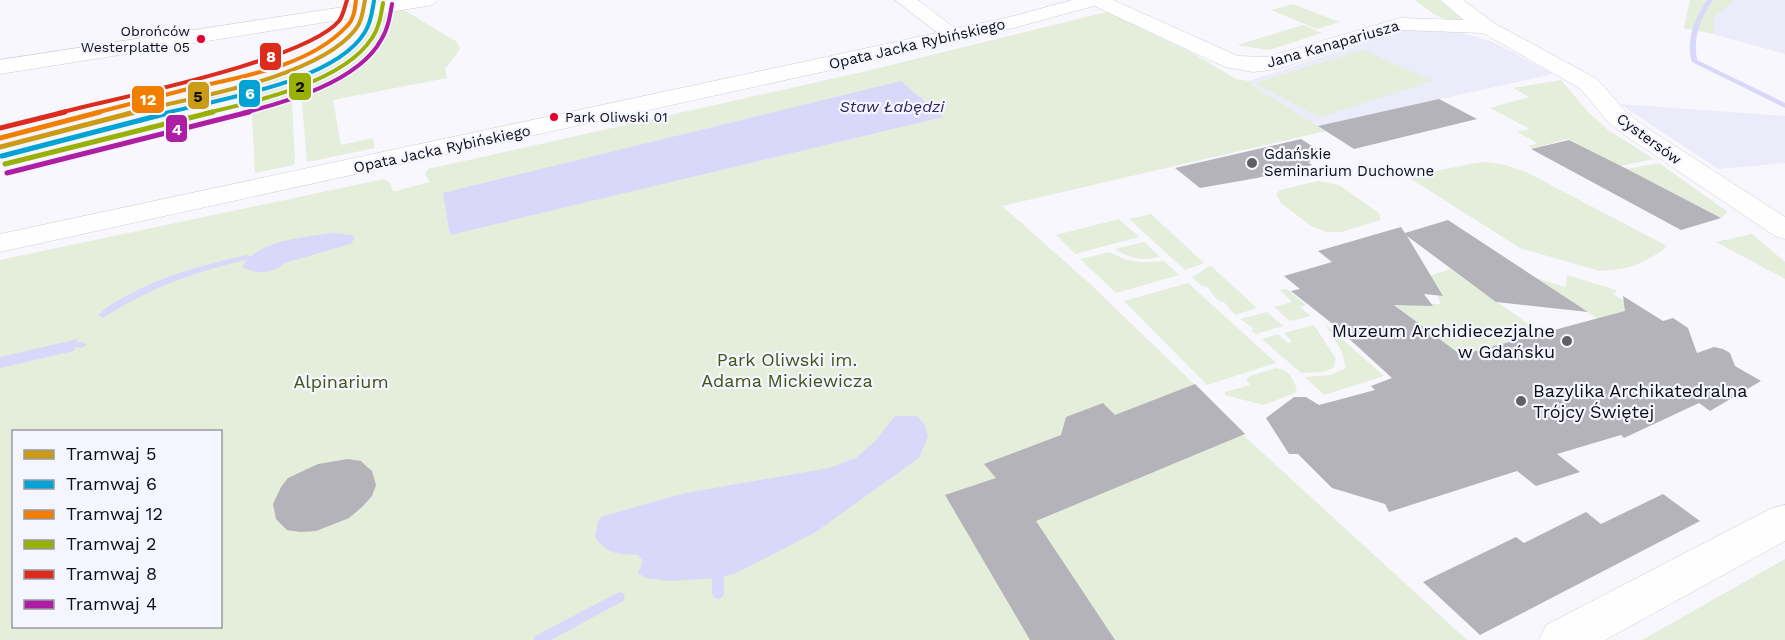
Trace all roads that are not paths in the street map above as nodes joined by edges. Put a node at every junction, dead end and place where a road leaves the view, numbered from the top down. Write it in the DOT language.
graph roads {
  1 [pos="427,0"];
  2 [pos="905,0"];
  3 [pos="1095,0"];
  4 [pos="1450,0"];
  5 [pos="376,4"];
  6 [pos="340,6"];
  7 [pos="1416,6"];
  8 [pos="1440,24"];
  9 [pos="1487,27"];
  10 [pos="954,36"];
  11 [pos="0,67"];
  12 [pos="1785,230"];
  13 [pos="0,243"];
  14 [pos="1785,521"];
  15 [pos="1562,640"];
  1 -- 5 [label="street"];
  2 -- 10 [label="street"];
  3 -- 8 [label="street, Jana Kanapariusza"];
  3 -- 10 [label="street, Opata Jacka Rybińskiego"];
  4 -- 9 [label="street, Cystersów"];
  5 -- 6 [label="street"];
  6 -- 11 [label="street"];
  7 -- 8 [label="street"];
  8 -- 9 [label="street, Cystersów"];
  9 -- 12 [label="street, Cystersów"];
  10 -- 13 [label="street, Opata Jacka Rybińskiego"];
  14 -- 15 [label="street"];
}
